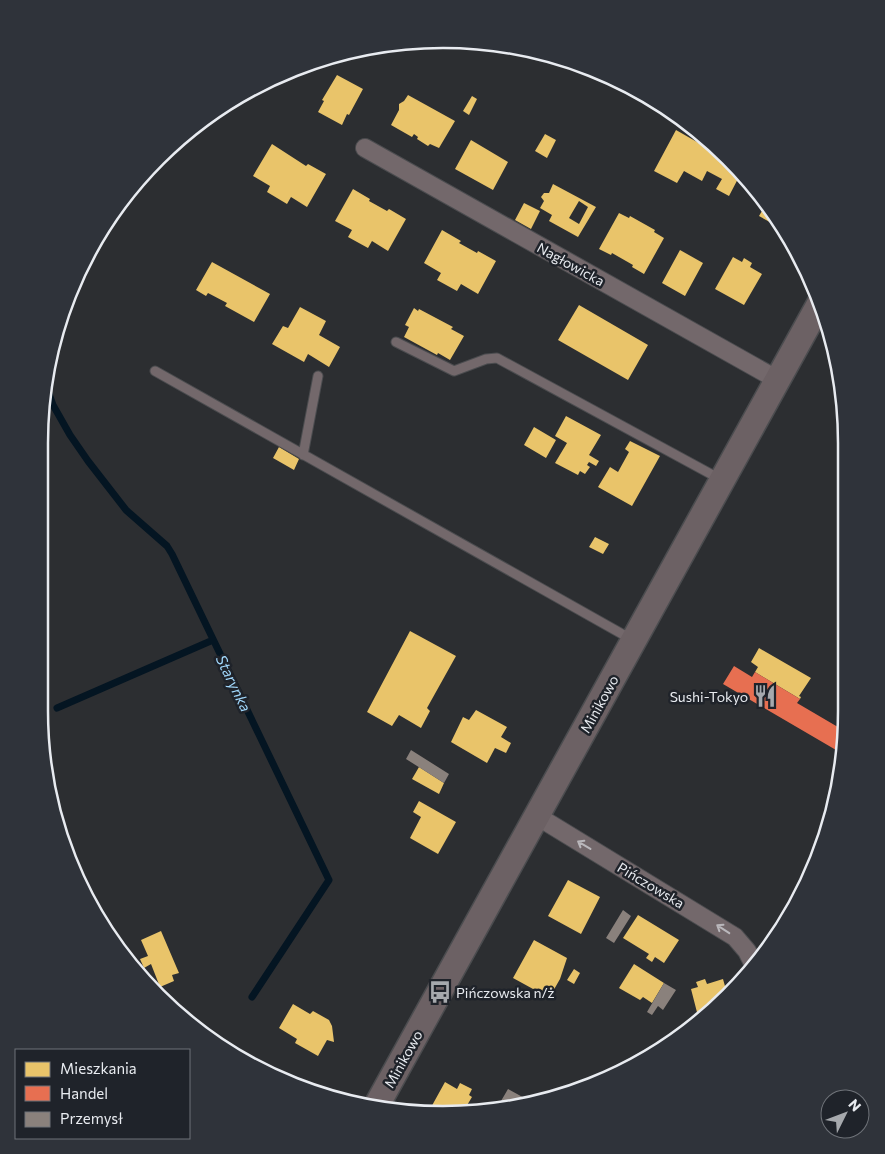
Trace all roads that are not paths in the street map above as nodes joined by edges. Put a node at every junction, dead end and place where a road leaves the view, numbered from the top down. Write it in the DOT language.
graph roads {
  1 [pos="365,148"];
  2 [pos="815,312"];
  3 [pos="396,342"];
  4 [pos="155,372"];
  5 [pos="318,376"];
  6 [pos="778,380"];
  7 [pos="303,455"];
  8 [pos="722,480"];
  9 [pos="634,640"];
  10 [pos="537,816"];
  11 [pos="751,958"];
  12 [pos="379,1101"];
  1 -- 6 [label="street, Nagłowicka"];
  2 -- 6 [label="street, Minikowo"];
  3 -- 8 [label="lane"];
  4 -- 7 [label="lane"];
  5 -- 7 [label="lane"];
  6 -- 8 [label="street, Minikowo"];
  7 -- 9 [label="lane"];
  8 -- 9 [label="street, Minikowo"];
  9 -- 10 [label="street, Minikowo"];
  11 -- 10 [label="street, Pińczowska, one-way"];
  10 -- 12 [label="street, Minikowo"];
}
